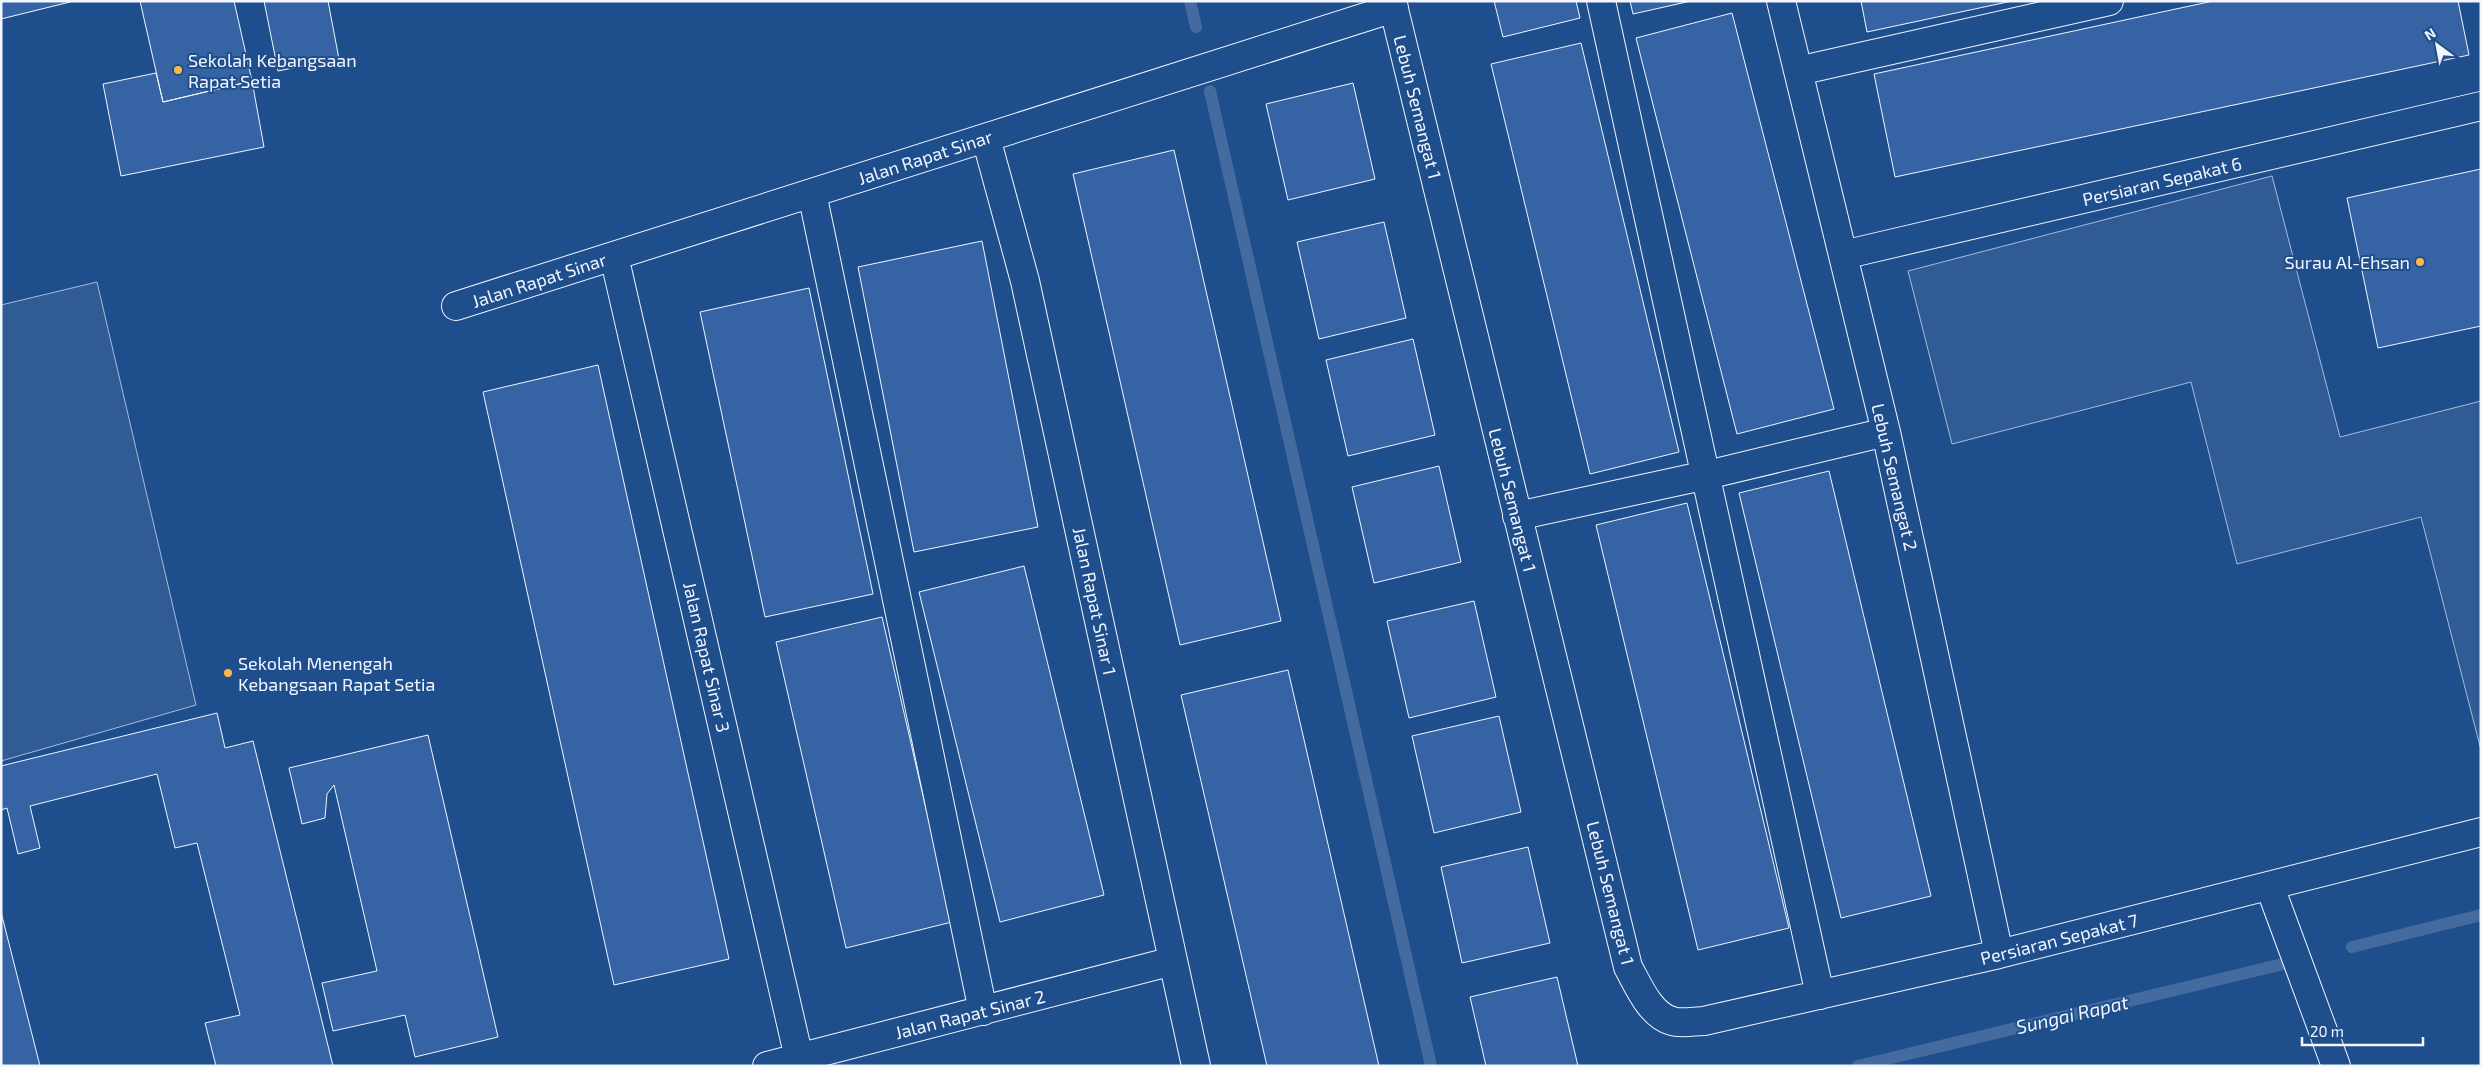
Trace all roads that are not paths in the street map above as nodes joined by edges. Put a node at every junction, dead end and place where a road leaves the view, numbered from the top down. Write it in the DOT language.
graph roads {
  1 [pos="1601,1"];
  2 [pos="1781,1"];
  3 [pos="2109,1"];
  4 [pos="1393,5"];
  5 [pos="1798,71"];
  6 [pos="2481,106"];
  7 [pos="986,138"];
  8 [pos="812,193"];
  9 [pos="1843,255"];
  10 [pos="614,256"];
  11 [pos="456,306"];
  12 [pos="1886,432"];
  13 [pos="1707,475"];
  14 [pos="1517,516"];
  15 [pos="2481,832"];
  16 [pos="2270,887"];
  17 [pos="1999,954"];
  18 [pos="1174,961"];
  19 [pos="1820,995"];
  20 [pos="1644,996"];
  21 [pos="983,1010"];
  22 [pos="799,1058"];
  23 [pos="767,1066"];
  24 [pos="1196,1066"];
  25 [pos="2336,1066"];
  1 -- 13 [label="street"];
  2 -- 5 [label="street, Lebuh Semangat 2"];
  3 -- 5 [label="street"];
  4 -- 7 [label="street, Jalan Rapat Sinar"];
  4 -- 14 [label="street, Lebuh Semangat 1"];
  5 -- 9 [label="street, Lebuh Semangat 2"];
  6 -- 9 [label="street, Persiaran Sepakat 6"];
  7 -- 8 [label="street, Jalan Rapat Sinar"];
  7 -- 18 [label="street, Jalan Rapat Sinar 1"];
  8 -- 10 [label="street, Jalan Rapat Sinar"];
  8 -- 21 [label="street"];
  9 -- 12 [label="street, Lebuh Semangat 2"];
  10 -- 11 [label="street, Jalan Rapat Sinar"];
  10 -- 22 [label="street, Jalan Rapat Sinar 3"];
  12 -- 13 [label="street"];
  12 -- 17 [label="street, Lebuh Semangat 2"];
  13 -- 14 [label="street"];
  13 -- 19 [label="street"];
  14 -- 20 [label="street, Lebuh Semangat 1"];
  15 -- 16 [label="street, Persiaran Sepakat 7"];
  16 -- 17 [label="street, Persiaran Sepakat 7"];
  16 -- 25 [label="street"];
  17 -- 19 [label="street, Persiaran Sepakat 7"];
  18 -- 21 [label="street, Jalan Rapat Sinar 2"];
  18 -- 24 [label="street, Jalan Rapat Sinar 1"];
  19 -- 20 [label="street, Persiaran Sepakat 7"];
  21 -- 22 [label="street, Jalan Rapat Sinar 2"];
  22 -- 23 [label="street, Jalan Rapat Sinar 2"];
}
